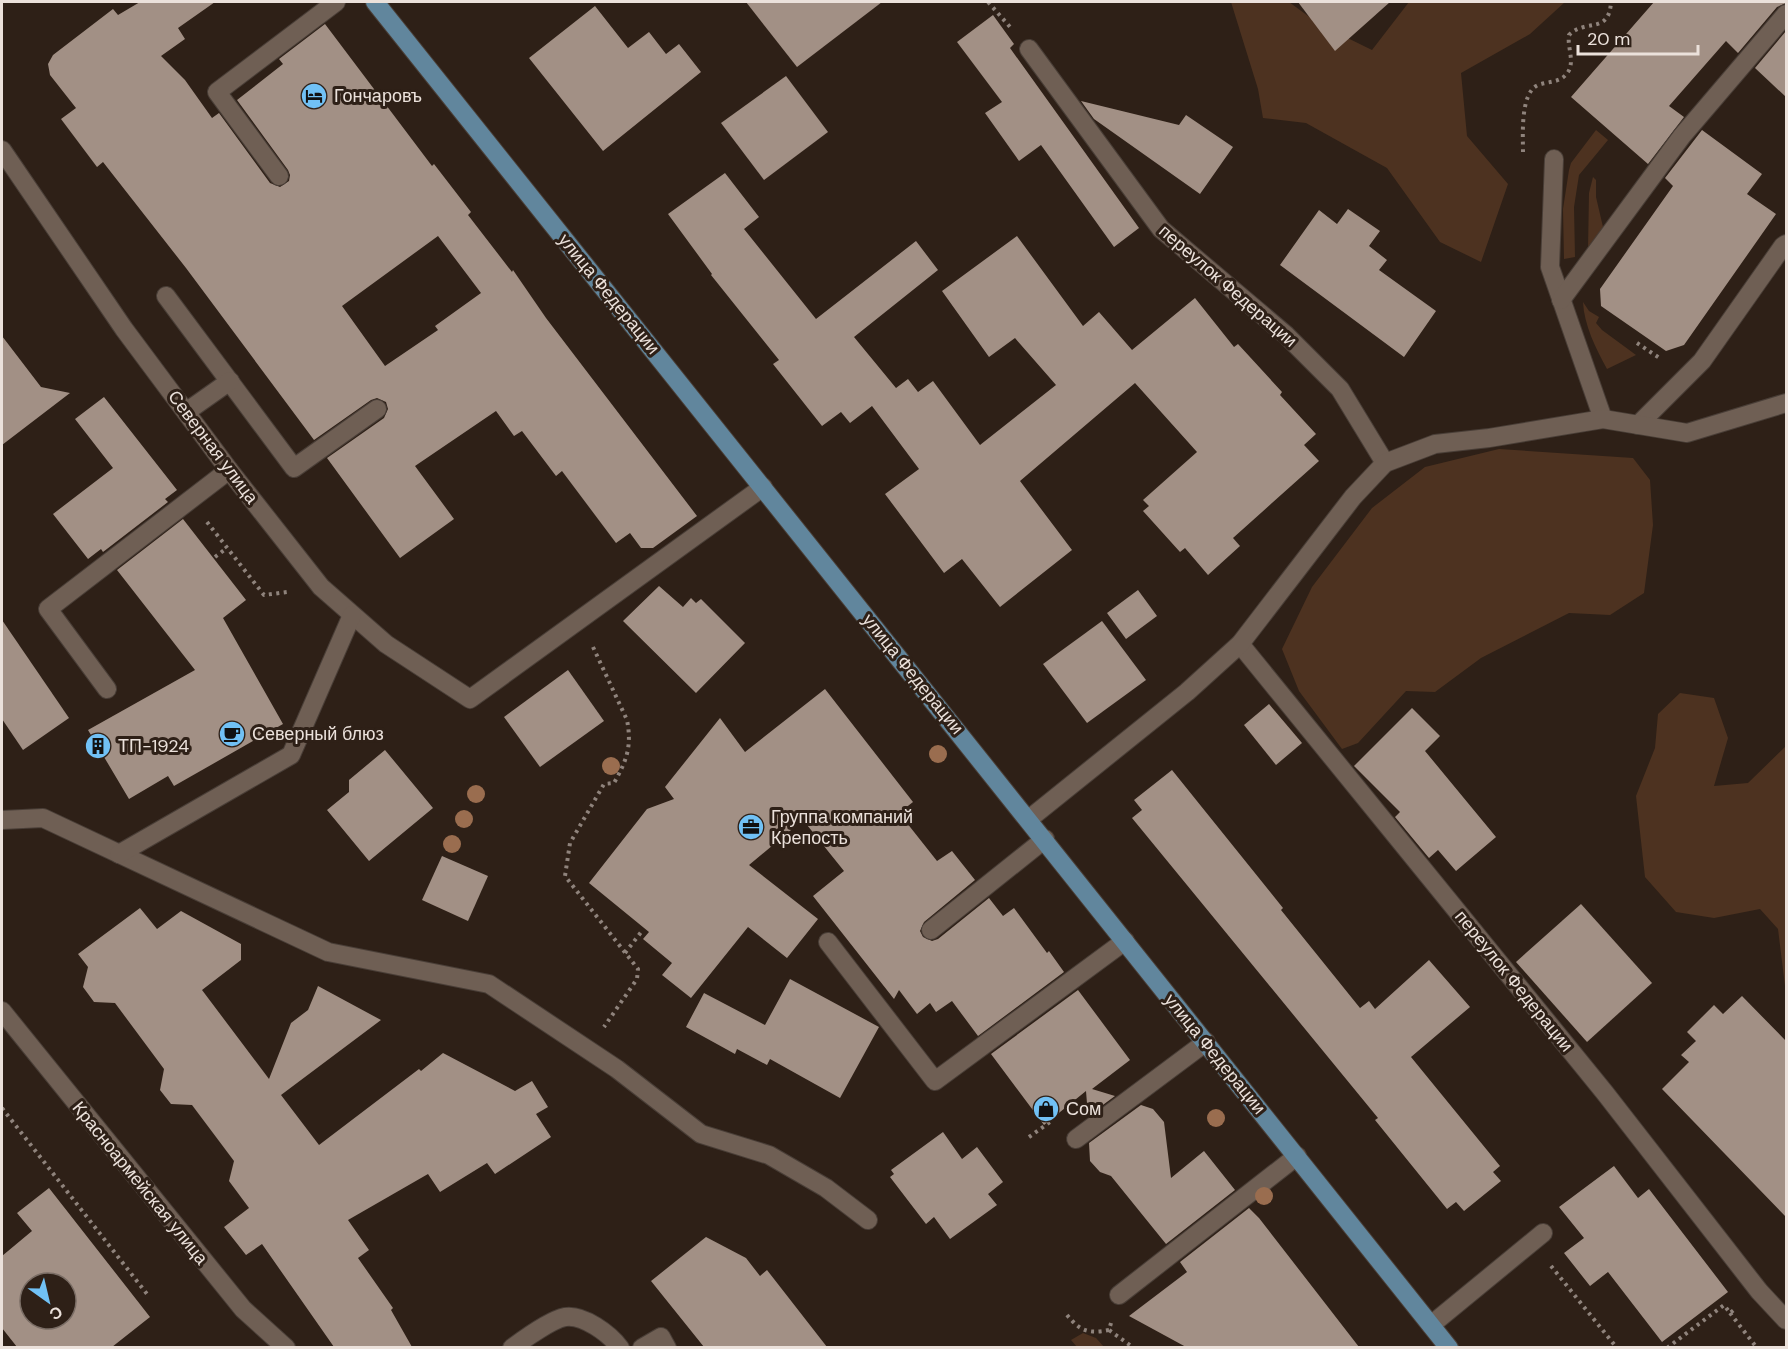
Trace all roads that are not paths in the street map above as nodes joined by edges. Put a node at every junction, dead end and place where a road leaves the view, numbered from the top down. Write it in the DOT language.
graph roads {
  1 [pos="336,2"];
  2 [pos="375,2"];
  3 [pos="1786,14"];
  4 [pos="1029,49"];
  5 [pos="2,150"];
  6 [pos="1554,159"];
  7 [pos="279,176"];
  8 [pos="1786,244"];
  9 [pos="166,296"];
  10 [pos="1561,300"];
  11 [pos="230,381"];
  12 [pos="1786,403"];
  13 [pos="377,409"];
  14 [pos="186,412"];
  15 [pos="1603,419"];
  16 [pos="1638,424"];
  17 [pos="1385,463"];
  18 [pos="229,470"];
  19 [pos="763,487"];
  20 [pos="352,615"];
  21 [pos="1240,644"];
  22 [pos="107,689"];
  23 [pos="1029,819"];
  24 [pos="2,820"];
  25 [pos="1045,840"];
  26 [pos="119,854"];
  27 [pos="932,930"];
  28 [pos="1125,941"];
  29 [pos="828,942"];
  30 [pos="2,1011"];
  31 [pos="1206,1042"];
  32 [pos="1076,1139"];
  33 [pos="1297,1156"];
  34 [pos="868,1220"];
  35 [pos="1537,1238"];
  36 [pos="1119,1296"];
  37 [pos="1786,1320"];
  38 [pos="1431,1325"];
  39 [pos="1444,1346"];
  40 [pos="286,1347"];
  41 [pos="512,1347"];
  42 [pos="620,1347"];
  43 [pos="642,1347"];
  44 [pos="667,1347"];
  1 -- 7 [label="street"];
  2 -- 19 [label="main road, улица Федерации"];
  3 -- 10 [label="street"];
  4 -- 17 [label="street, переулок Федерации"];
  5 -- 14 [label="street, Северная улица"];
  6 -- 10 [label="street"];
  8 -- 16 [label="street"];
  9 -- 11 [label="street"];
  10 -- 15 [label="street"];
  11 -- 13 [label="street"];
  11 -- 14 [label="street"];
  12 -- 16 [label="street"];
  14 -- 18 [label="street, Северная улица"];
  15 -- 16 [label="street"];
  15 -- 17 [label="street"];
  17 -- 21 [label="street"];
  18 -- 20 [label="street, Северная улица"];
  18 -- 22 [label="street"];
  19 -- 20 [label="street, Северная улица"];
  19 -- 23 [label="main road, улица Федерации"];
  20 -- 26 [label="street"];
  21 -- 23 [label="street"];
  21 -- 37 [label="street, переулок Федерации"];
  23 -- 25 [label="main road, улица Федерации"];
  24 -- 26 [label="street"];
  25 -- 27 [label="street"];
  25 -- 28 [label="main road, улица Федерации"];
  26 -- 34 [label="street"];
  28 -- 29 [label="street"];
  28 -- 31 [label="main road, улица Федерации"];
  30 -- 40 [label="street, Красноармейская улица"];
  31 -- 32 [label="street"];
  31 -- 33 [label="main road, улица Федерации"];
  33 -- 36 [label="street"];
  33 -- 38 [label="main road, улица Федерации"];
  35 -- 38 [label="street"];
  38 -- 39 [label="main road, улица Федерации"];
  41 -- 42 [label="street"];
  43 -- 44 [label="street"];
}
